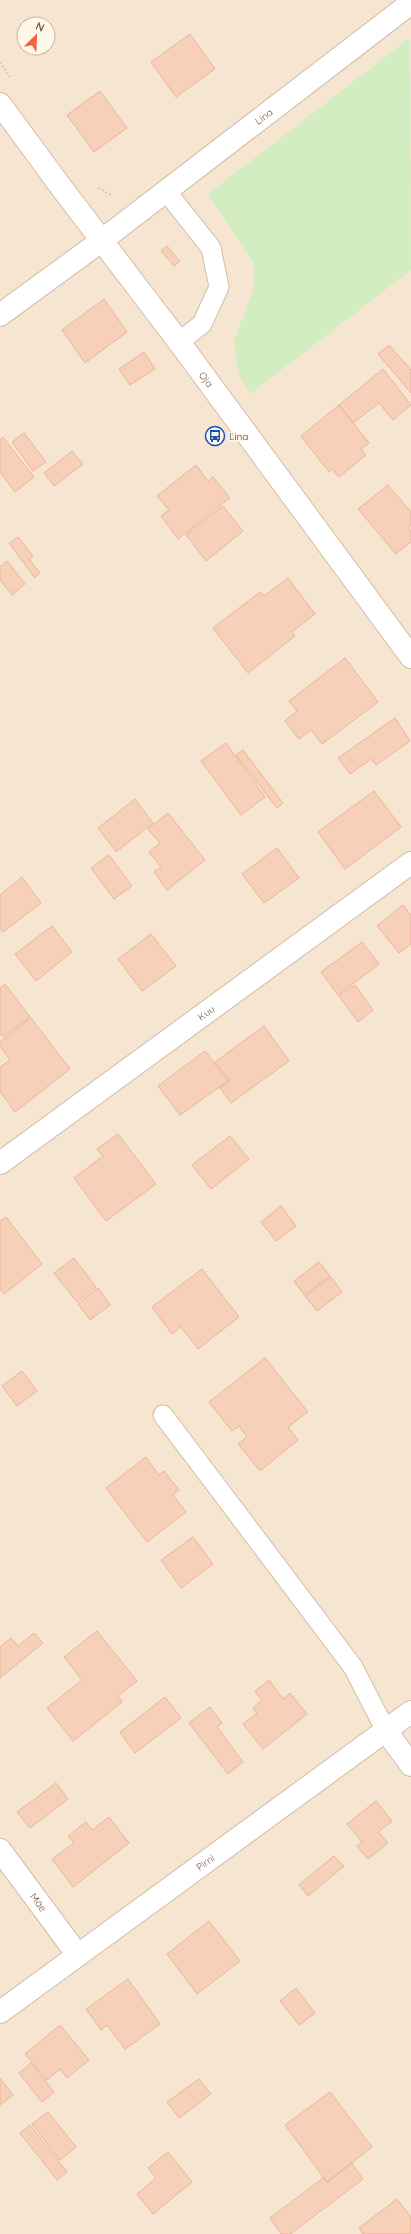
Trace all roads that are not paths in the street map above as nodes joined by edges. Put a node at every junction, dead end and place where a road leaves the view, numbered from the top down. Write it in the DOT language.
graph roads {
  1 [pos="411,3"];
  2 [pos="0,104"];
  3 [pos="166,191"];
  4 [pos="101,241"];
  5 [pos="0,315"];
  6 [pos="179,342"];
  7 [pos="411,657"];
  8 [pos="411,863"];
  9 [pos="0,1163"];
  10 [pos="163,1415"];
  11 [pos="411,1712"];
  12 [pos="386,1731"];
  13 [pos="411,1765"];
  14 [pos="0,1850"];
  15 [pos="77,1954"];
  16 [pos="0,2012"];
  1 -- 3 [label="street, Lina"];
  2 -- 4 [label="street, Oja"];
  3 -- 4 [label="street, Lina"];
  3 -- 6 [label="lane"];
  4 -- 5 [label="street, Lina"];
  4 -- 6 [label="street, Oja"];
  6 -- 7 [label="street, Oja"];
  8 -- 9 [label="street, Kuu"];
  10 -- 12 [label="lane"];
  11 -- 12 [label="street, Pirni"];
  12 -- 13 [label="street"];
  12 -- 15 [label="street, Pirni"];
  14 -- 15 [label="street, Mäe"];
  15 -- 16 [label="street, Pirni"];
}
